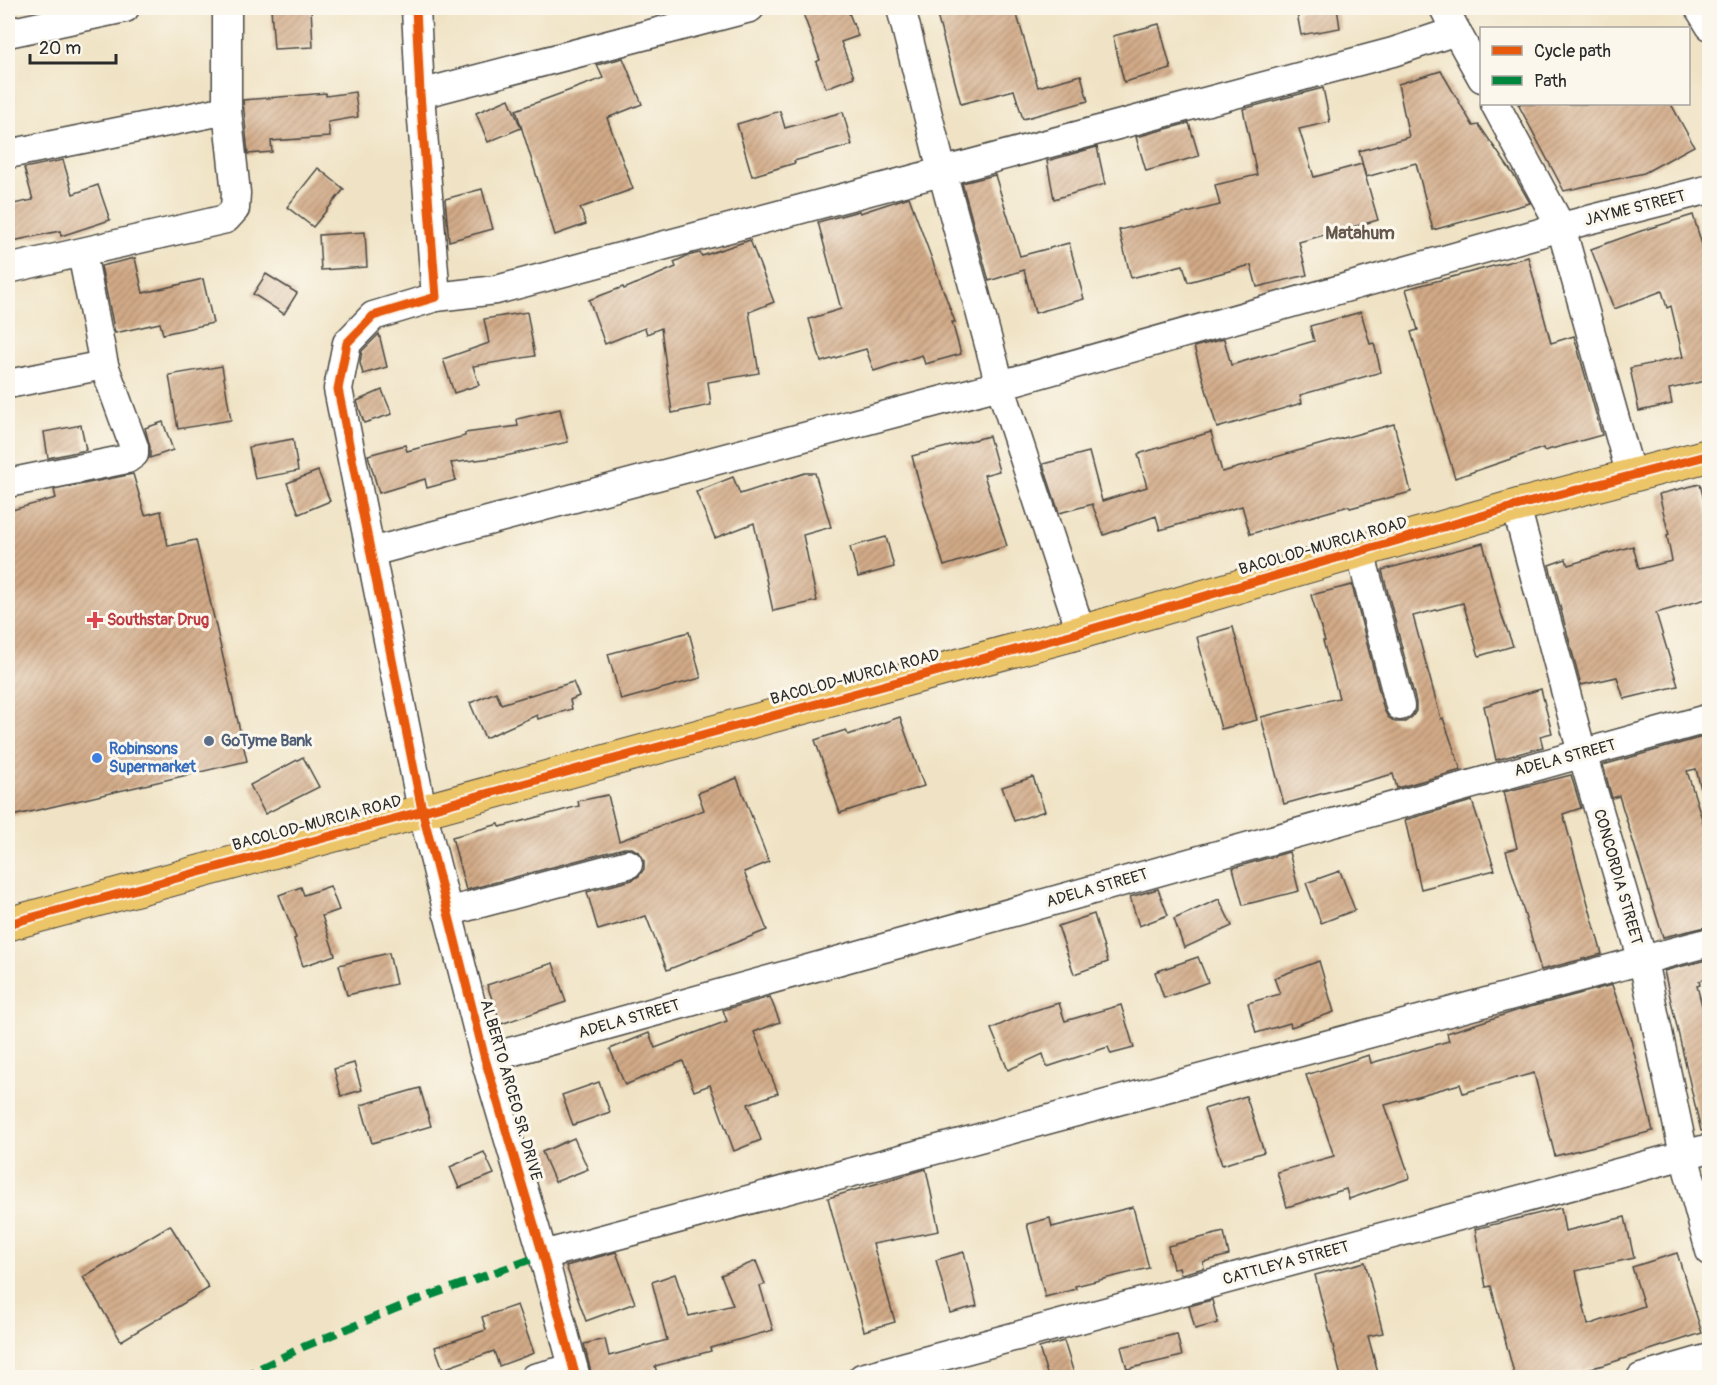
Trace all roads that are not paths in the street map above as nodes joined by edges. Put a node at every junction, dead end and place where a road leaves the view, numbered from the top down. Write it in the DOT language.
graph roads {
  1 [pos="125,8"];
  2 [pos="227,8"];
  3 [pos="416,8"];
  4 [pos="750,8"];
  5 [pos="901,8"];
  6 [pos="1699,8"];
  7 [pos="1450,19"];
  8 [pos="1710,26"];
  9 [pos="8,33"];
  10 [pos="1480,74"];
  11 [pos="420,94"];
  12 [pos="1496,105"];
  13 [pos="227,110"];
  14 [pos="8,153"];
  15 [pos="942,171"];
  16 [pos="1710,189"];
  17 [pos="1561,227"];
  18 [pos="82,253"];
  19 [pos="8,268"];
  20 [pos="436,297"];
  21 [pos="104,365"];
  22 [pos="8,384"];
  23 [pos="1000,384"];
  24 [pos="1710,455"];
  25 [pos="1631,476"];
  26 [pos="8,483"];
  27 [pos="1516,506"];
  28 [pos="1360,551"];
  29 [pos="371,552"];
  30 [pos="1081,632"];
  31 [pos="1401,706"];
  32 [pos="1710,718"];
  33 [pos="1582,753"];
  34 [pos="422,810"];
  35 [pos="628,864"];
  36 [pos="447,912"];
  37 [pos="8,924"];
  38 [pos="1710,942"];
  39 [pos="1643,961"];
  40 [pos="485,1059"];
  41 [pos="1697,1151"];
  42 [pos="1710,1251"];
  43 [pos="543,1255"];
  44 [pos="1710,1358"];
  45 [pos="574,1373"];
  46 [pos="534,1377"];
  47 [pos="862,1377"];
  48 [pos="1641,1377"];
  1 -- 9 [label="street"];
  2 -- 13 [label="street"];
  3 -- 11 [label="street"];
  4 -- 11 [label="street"];
  5 -- 15 [label="street"];
  6 -- 8 [label="street"];
  7 -- 10 [label="street"];
  7 -- 15 [label="street, ALBERTO ARCEO SR. DRIVE"];
  11 -- 20 [label="street"];
  12 -- 17 [label="street"];
  13 -- 14 [label="street"];
  13 -- 18 [label="street"];
  15 -- 20 [label="street, ALBERTO ARCEO SR. DRIVE"];
  15 -- 23 [label="street"];
  16 -- 17 [label="street, JAYME STREET"];
  17 -- 23 [label="street, JAYME STREET"];
  17 -- 25 [label="street"];
  18 -- 19 [label="street"];
  18 -- 21 [label="street"];
  20 -- 29 [label="street, ALBERTO ARCEO SR. DRIVE"];
  21 -- 22 [label="street"];
  21 -- 26 [label="street"];
  23 -- 29 [label="street, JAYME STREET"];
  23 -- 30 [label="street"];
  24 -- 25 [label="main road, BACOLOD-MURCIA ROAD"];
  25 -- 27 [label="main road, BACOLOD-MURCIA ROAD"];
  27 -- 28 [label="main road, BACOLOD-MURCIA ROAD"];
  27 -- 33 [label="street, CONCORDIA STREET"];
  28 -- 30 [label="main road, BACOLOD-MURCIA ROAD"];
  28 -- 31 [label="street"];
  29 -- 34 [label="street, ALBERTO ARCEO SR. DRIVE"];
  30 -- 34 [label="main road, BACOLOD-MURCIA ROAD"];
  32 -- 33 [label="street, ADELA STREET"];
  33 -- 39 [label="street, CONCORDIA STREET"];
  33 -- 40 [label="street, ADELA STREET"];
  34 -- 36 [label="street, ALBERTO ARCEO SR. DRIVE"];
  34 -- 37 [label="main road, BACOLOD-MURCIA ROAD"];
  35 -- 36 [label="street"];
  36 -- 40 [label="street, ALBERTO ARCEO SR. DRIVE"];
  38 -- 39 [label="street"];
  39 -- 41 [label="street, CONCORDIA STREET"];
  39 -- 43 [label="street"];
  40 -- 43 [label="street, ALBERTO ARCEO SR. DRIVE"];
  41 -- 42 [label="street, CONCORDIA STREET"];
  41 -- 47 [label="street, CATTLEYA STREET"];
  43 -- 45 [label="street, ALBERTO ARCEO SR. DRIVE"];
  44 -- 48 [label="street"];
  45 -- 46 [label="street"];
}
